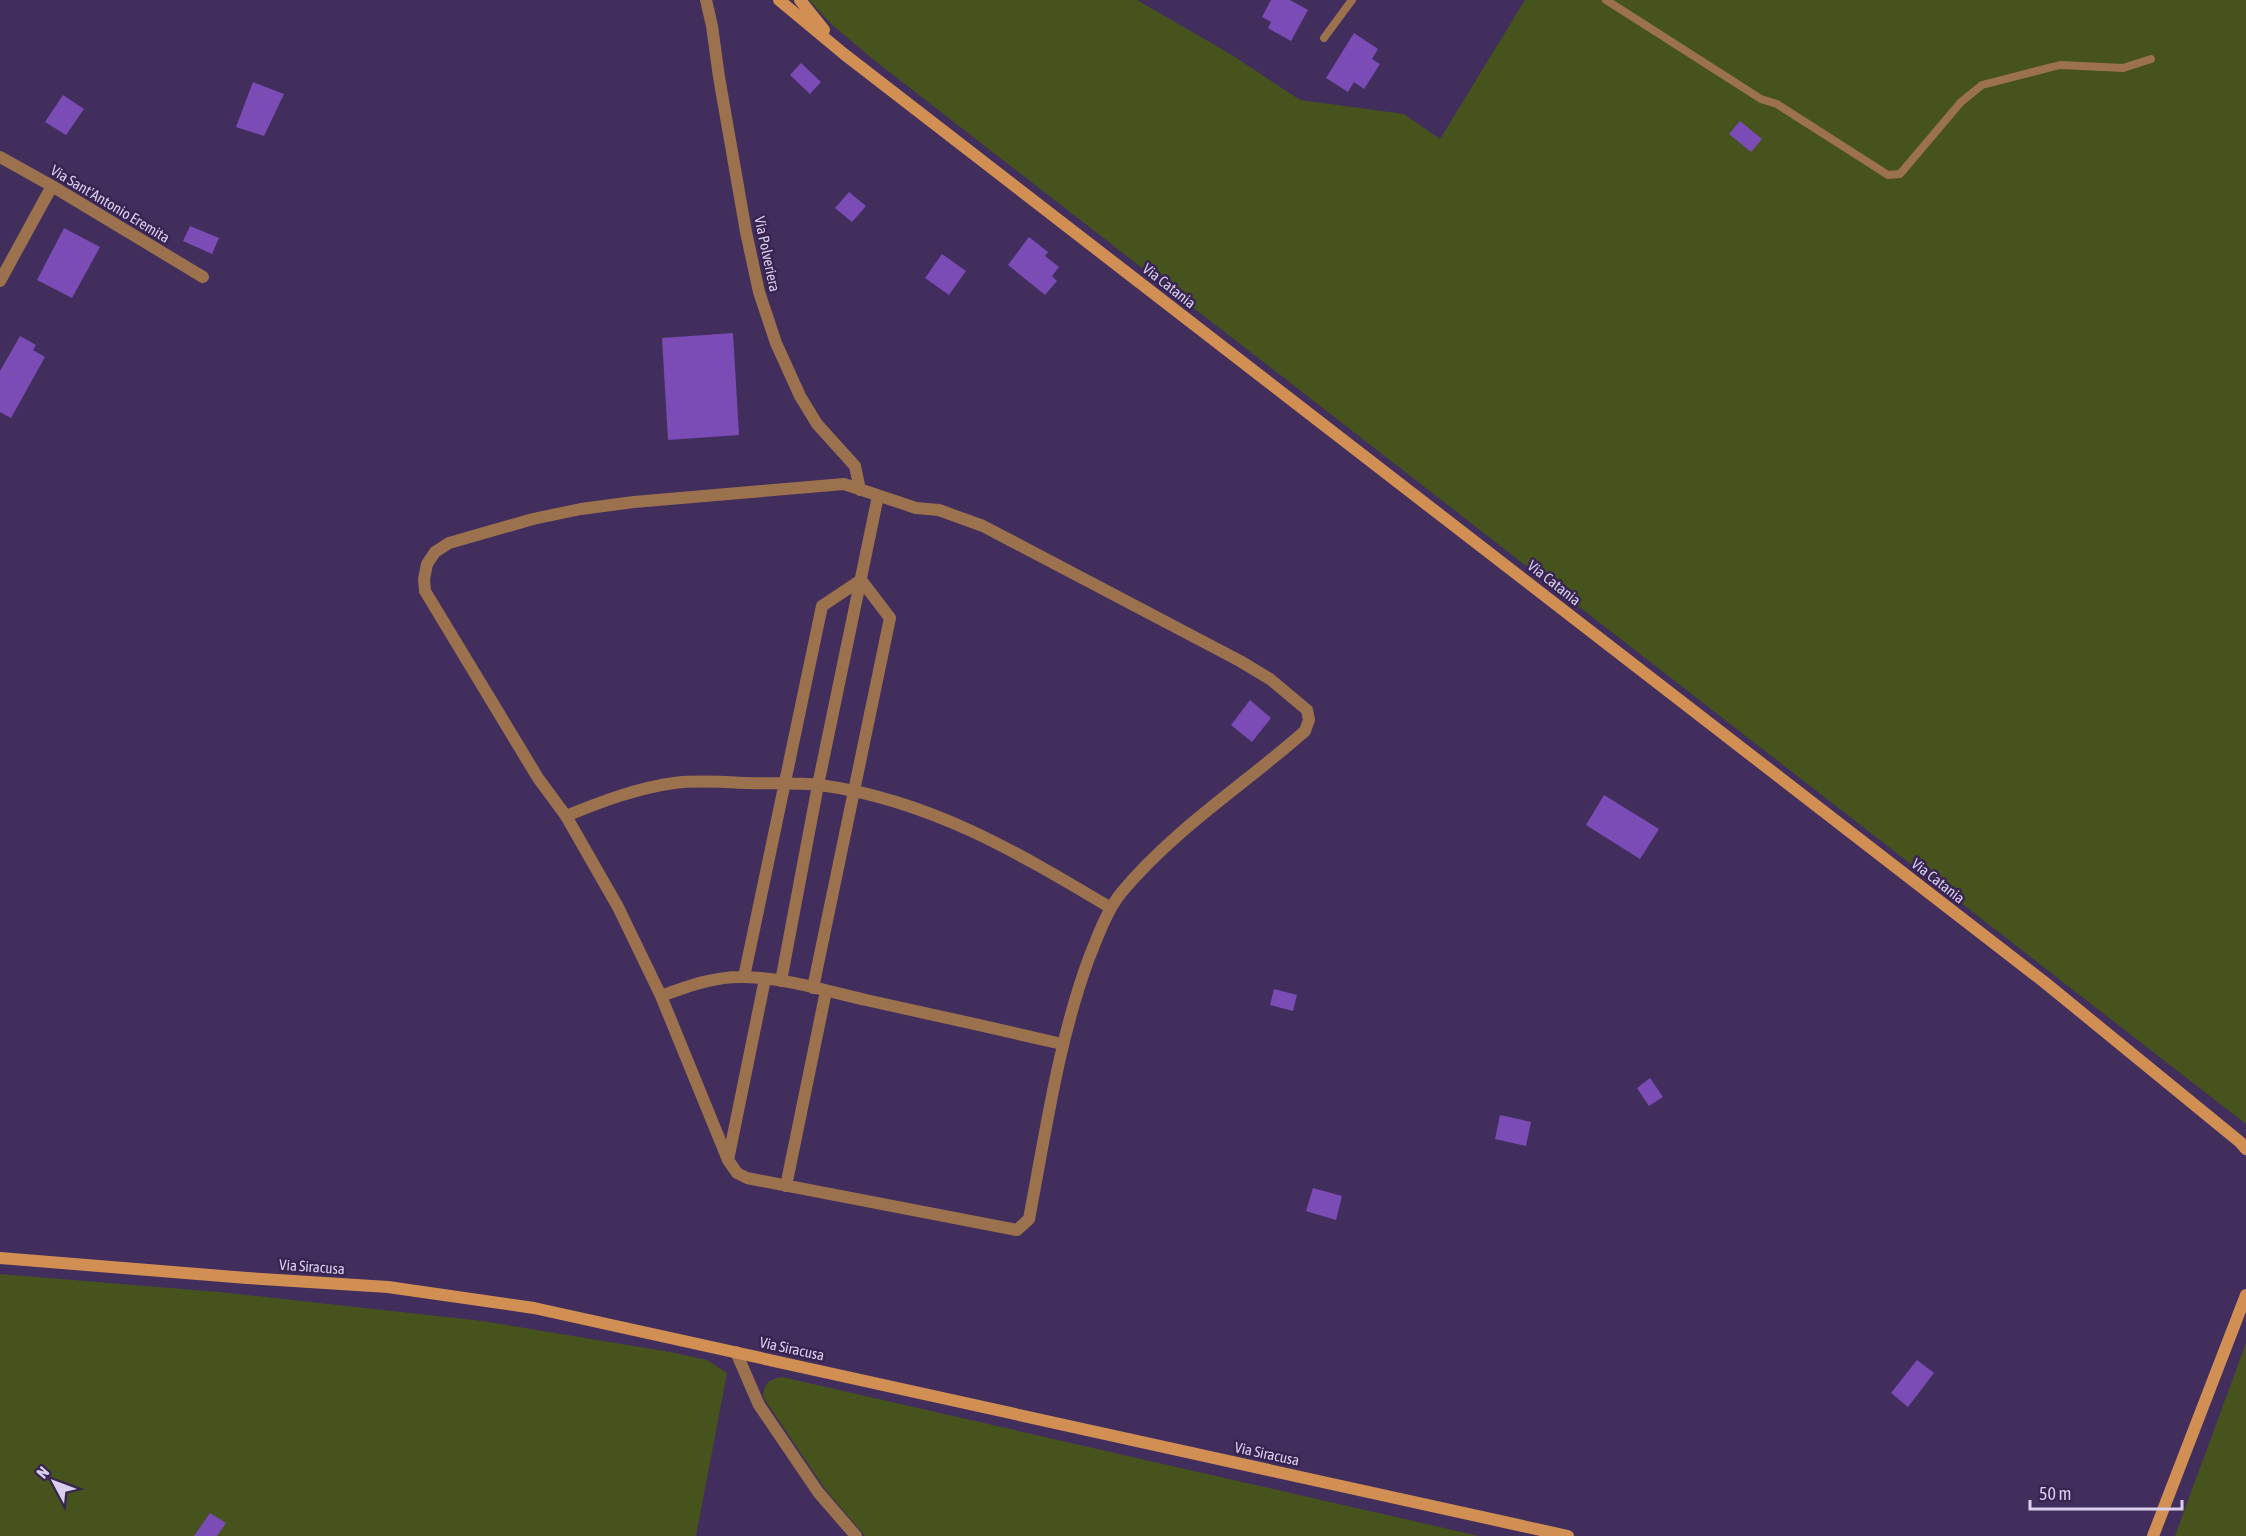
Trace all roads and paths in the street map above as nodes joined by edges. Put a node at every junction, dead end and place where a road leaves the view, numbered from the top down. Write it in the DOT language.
graph roads {
  1 [pos="706,0"];
  2 [pos="779,0"];
  3 [pos="800,0"];
  4 [pos="1352,0"];
  5 [pos="1606,0"];
  6 [pos="1324,38"];
  7 [pos="844,54"];
  8 [pos="2151,59"];
  9 [pos="0,157"];
  10 [pos="52,186"];
  11 [pos="203,277"];
  12 [pos="0,280"];
  13 [pos="860,490"];
  14 [pos="878,496"];
  15 [pos="861,580"];
  16 [pos="786,783"];
  17 [pos="818,785"];
  18 [pos="854,791"];
  19 [pos="566,816"];
  20 [pos="1111,908"];
  21 [pos="744,977"];
  22 [pos="765,979"];
  23 [pos="782,981"];
  24 [pos="819,989"];
  25 [pos="661,996"];
  26 [pos="1062,1044"];
  27 [pos="2243,1146"];
  28 [pos="728,1160"];
  29 [pos="786,1186"];
  30 [pos="0,1258"];
  31 [pos="2246,1295"];
  32 [pos="736,1352"];
  33 [pos="856,1536"];
  34 [pos="1568,1536"];
  35 [pos="2153,1536"];
  1 -- 13 [label="street, Via Polveriera"];
  2 -- 7 [label="street"];
  3 -- 7 [label="street"];
  4 -- 6 [label="lane"];
  5 -- 8 [label="lane"];
  7 -- 27 [label="street, Via Catania"];
  9 -- 10 [label="street, Via Sant'Antonio Eremita"];
  10 -- 11 [label="street, Via Sant'Antonio Eremita"];
  10 -- 12 [label="street"];
  13 -- 14 [label="street"];
  13 -- 19 [label="street"];
  14 -- 15 [label="street"];
  14 -- 20 [label="street"];
  15 -- 16 [label="street"];
  15 -- 17 [label="street"];
  15 -- 18 [label="street"];
  16 -- 17 [label="street"];
  16 -- 19 [label="street"];
  16 -- 21 [label="street"];
  17 -- 18 [label="street"];
  17 -- 23 [label="street"];
  18 -- 20 [label="street"];
  18 -- 24 [label="street"];
  19 -- 25 [label="street"];
  20 -- 26 [label="street"];
  21 -- 22 [label="street"];
  21 -- 25 [label="street"];
  22 -- 23 [label="street"];
  22 -- 28 [label="street"];
  23 -- 24 [label="street"];
  24 -- 26 [label="street"];
  24 -- 29 [label="street"];
  25 -- 28 [label="street"];
  26 -- 29 [label="street"];
  28 -- 29 [label="street"];
  30 -- 32 [label="street, Via Siracusa"];
  31 -- 35 [label="street"];
  32 -- 33 [label="street"];
  32 -- 34 [label="street, Via Siracusa"];
}
